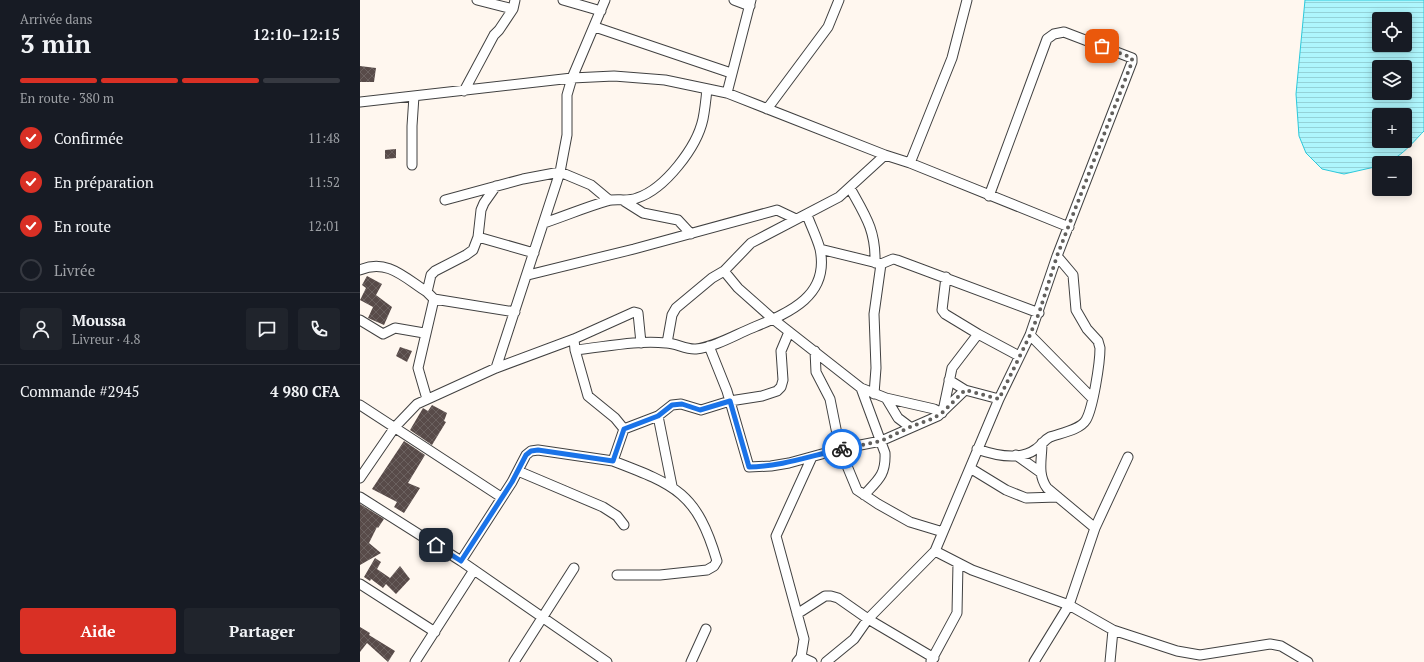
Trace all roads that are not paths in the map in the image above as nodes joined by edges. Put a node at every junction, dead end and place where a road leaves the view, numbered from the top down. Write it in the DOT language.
graph roads {
  1 [pos="477,0"];
  2 [pos="516,0"];
  3 [pos="563,0"];
  4 [pos="605,0"];
  5 [pos="734,0"];
  6 [pos="839,0"];
  7 [pos="967,0"];
  8 [pos="750,3"];
  9 [pos="513,10"];
  10 [pos="601,11"];
  11 [pos="595,27"];
  12 [pos="731,73"];
  13 [pos="572,78"];
  14 [pos="707,89"];
  15 [pos="464,91"];
  16 [pos="727,92"];
  17 [pos="414,96"];
  18 [pos="360,102"];
  19 [pos="767,109"];
  20 [pos="884,155"];
  21 [pos="910,163"];
  22 [pos="412,165"];
  23 [pos="560,172"];
  24 [pos="496,186"];
  25 [pos="850,188"];
  26 [pos="989,196"];
  27 [pos="445,200"];
  28 [pos="609,200"];
  29 [pos="624,201"];
  30 [pos="807,215"];
  31 [pos="796,218"];
  32 [pos="544,223"];
  33 [pos="1069,227"];
  34 [pos="690,234"];
  35 [pos="478,237"];
  36 [pos="820,249"];
  37 [pos="534,253"];
  38 [pos="1057,256"];
  39 [pos="878,264"];
  40 [pos="360,270"];
  41 [pos="724,271"];
  42 [pos="528,275"];
  43 [pos="946,277"];
  44 [pos="430,295"];
  45 [pos="515,312"];
  46 [pos="1039,313"];
  47 [pos="360,320"];
  48 [pos="773,320"];
  49 [pos="789,332"];
  50 [pos="424,333"];
  51 [pos="978,334"];
  52 [pos="1030,335"];
  53 [pos="574,338"];
  54 [pos="641,343"];
  55 [pos="667,343"];
  56 [pos="709,346"];
  57 [pos="575,350"];
  58 [pos="815,351"];
  59 [pos="1019,356"];
  60 [pos="496,368"];
  61 [pos="949,380"];
  62 [pos="861,388"];
  63 [pos="965,390"];
  64 [pos="874,394"];
  65 [pos="886,398"];
  66 [pos="1092,398"];
  67 [pos="427,399"];
  68 [pos="999,399"];
  69 [pos="730,401"];
  70 [pos="360,405"];
  71 [pos="942,412"];
  72 [pos="658,416"];
  73 [pos="898,418"];
  74 [pos="395,427"];
  75 [pos="910,427"];
  76 [pos="624,429"];
  77 [pos="895,434"];
  78 [pos="881,441"];
  79 [pos="1042,443"];
  80 [pos="840,449"];
  81 [pos="977,449"];
  82 [pos="1016,455"];
  83 [pos="812,457"];
  84 [pos="1128,457"];
  85 [pos="613,461"];
  86 [pos="970,468"];
  87 [pos="518,471"];
  88 [pos="1040,472"];
  89 [pos="360,478"];
  90 [pos="672,486"];
  91 [pos="864,496"];
  92 [pos="360,497"];
  93 [pos="501,497"];
  94 [pos="1058,497"];
  95 [pos="624,525"];
  96 [pos="1095,528"];
  97 [pos="943,532"];
  98 [pos="935,550"];
  99 [pos="461,561"];
  100 [pos="958,563"];
  101 [pos="574,568"];
  102 [pos="474,570"];
  103 [pos="617,575"];
  104 [pos="360,584"];
  105 [pos="1069,605"];
  106 [pos="797,614"];
  107 [pos="543,618"];
  108 [pos="868,619"];
  109 [pos="706,629"];
  110 [pos="1113,630"];
  111 [pos="435,632"];
  112 [pos="799,660"];
  113 [pos="932,660"];
  114 [pos="415,662"];
  115 [pos="514,662"];
  116 [pos="607,662"];
  117 [pos="691,662"];
  118 [pos="812,662"];
  119 [pos="826,662"];
  120 [pos="1034,662"];
  121 [pos="1110,662"];
  122 [pos="1308,662"];
  1 -- 9 [label="street"];
  2 -- 9 [label="street"];
  3 -- 10 [label="street"];
  4 -- 10 [label="street"];
  5 -- 8 [label="street"];
  6 -- 19 [label="street"];
  7 -- 21 [label="street"];
  8 -- 12 [label="street"];
  9 -- 15 [label="street"];
  10 -- 11 [label="street"];
  11 -- 12 [label="street"];
  11 -- 13 [label="street"];
  12 -- 16 [label="street"];
  13 -- 14 [label="street"];
  13 -- 15 [label="street"];
  13 -- 23 [label="street"];
  14 -- 16 [label="street"];
  14 -- 29 [label="street"];
  15 -- 17 [label="street"];
  16 -- 19 [label="street"];
  17 -- 18 [label="street"];
  17 -- 22 [label="street"];
  19 -- 20 [label="street"];
  20 -- 21 [label="street"];
  20 -- 25 [label="street"];
  21 -- 26 [label="street"];
  23 -- 24 [label="street"];
  23 -- 28 [label="street"];
  23 -- 32 [label="street"];
  24 -- 27 [label="street"];
  24 -- 35 [label="street"];
  25 -- 30 [label="street"];
  25 -- 39 [label="street"];
  26 -- 33 [label="street"];
  26 -- 33 [label="street"];
  28 -- 29 [label="street"];
  28 -- 32 [label="street"];
  29 -- 34 [label="street"];
  30 -- 31 [label="street"];
  30 -- 36 [label="street"];
  31 -- 34 [label="street"];
  31 -- 41 [label="street"];
  32 -- 37 [label="street"];
  33 -- 38 [label="street"];
  34 -- 42 [label="street"];
  35 -- 37 [label="street"];
  35 -- 44 [label="street"];
  36 -- 39 [label="street"];
  36 -- 48 [label="street"];
  37 -- 42 [label="street"];
  38 -- 46 [label="street"];
  38 -- 66 [label="street"];
  39 -- 43 [label="street"];
  39 -- 64 [label="street"];
  40 -- 44 [label="street"];
  41 -- 48 [label="street"];
  41 -- 55 [label="street"];
  42 -- 45 [label="street"];
  43 -- 46 [label="street"];
  43 -- 51 [label="street"];
  44 -- 45 [label="street"];
  44 -- 50 [label="street"];
  45 -- 60 [label="street"];
  46 -- 52 [label="street"];
  47 -- 50 [label="street"];
  48 -- 49 [label="street"];
  48 -- 56 [label="street"];
  49 -- 58 [label="street"];
  49 -- 69 [label="street"];
  50 -- 67 [label="street"];
  51 -- 59 [label="street"];
  51 -- 61 [label="street"];
  52 -- 59 [label="street"];
  52 -- 66 [label="street"];
  53 -- 54 [label="street"];
  53 -- 57 [label="street"];
  53 -- 60 [label="street"];
  54 -- 55 [label="street"];
  54 -- 57 [label="street"];
  55 -- 56 [label="street"];
  56 -- 69 [label="street"];
  57 -- 76 [label="street"];
  58 -- 62 [label="street"];
  58 -- 80 [label="street"];
  59 -- 68 [label="street"];
  60 -- 67 [label="street"];
  61 -- 63 [label="street"];
  61 -- 71 [label="street"];
  62 -- 64 [label="street"];
  62 -- 78 [label="street"];
  63 -- 68 [label="street"];
  63 -- 71 [label="street"];
  64 -- 65 [label="street"];
  65 -- 71 [label="street"];
  65 -- 73 [label="street"];
  66 -- 79 [label="street"];
  67 -- 74 [label="street"];
  68 -- 81 [label="street"];
  69 -- 72 [label="street"];
  69 -- 83 [label="street"];
  70 -- 74 [label="street"];
  71 -- 75 [label="street"];
  72 -- 76 [label="street"];
  72 -- 90 [label="street"];
  73 -- 75 [label="street"];
  73 -- 77 [label="street"];
  74 -- 89 [label="street"];
  74 -- 93 [label="street"];
  75 -- 77 [label="street"];
  76 -- 85 [label="street"];
  77 -- 78 [label="street"];
  78 -- 80 [label="street"];
  78 -- 91 [label="street"];
  79 -- 82 [label="street"];
  79 -- 88 [label="street"];
  80 -- 83 [label="street"];
  80 -- 91 [label="street"];
  81 -- 82 [label="street"];
  81 -- 86 [label="street"];
  82 -- 88 [label="street"];
  83 -- 106 [label="street"];
  84 -- 96 [label="street"];
  85 -- 87 [label="street"];
  85 -- 90 [label="street"];
  86 -- 94 [label="street"];
  86 -- 97 [label="street"];
  87 -- 93 [label="street"];
  87 -- 95 [label="street"];
  88 -- 94 [label="street"];
  90 -- 103 [label="street"];
  91 -- 97 [label="street"];
  92 -- 99 [label="street"];
  93 -- 99 [label="street"];
  94 -- 96 [label="street"];
  96 -- 105 [label="street"];
  97 -- 98 [label="street"];
  98 -- 100 [label="street"];
  98 -- 108 [label="street"];
  99 -- 102 [label="street"];
  100 -- 105 [label="street"];
  100 -- 113 [label="street"];
  101 -- 107 [label="street"];
  102 -- 107 [label="street"];
  102 -- 111 [label="street"];
  104 -- 111 [label="street"];
  105 -- 110 [label="street"];
  105 -- 120 [label="street"];
  106 -- 108 [label="street"];
  106 -- 112 [label="street"];
  107 -- 115 [label="street"];
  107 -- 116 [label="street"];
  108 -- 113 [label="street"];
  108 -- 119 [label="street"];
  109 -- 117 [label="street"];
  110 -- 121 [label="street"];
  110 -- 122 [label="street"];
  111 -- 114 [label="street"];
  112 -- 118 [label="street"];
}
